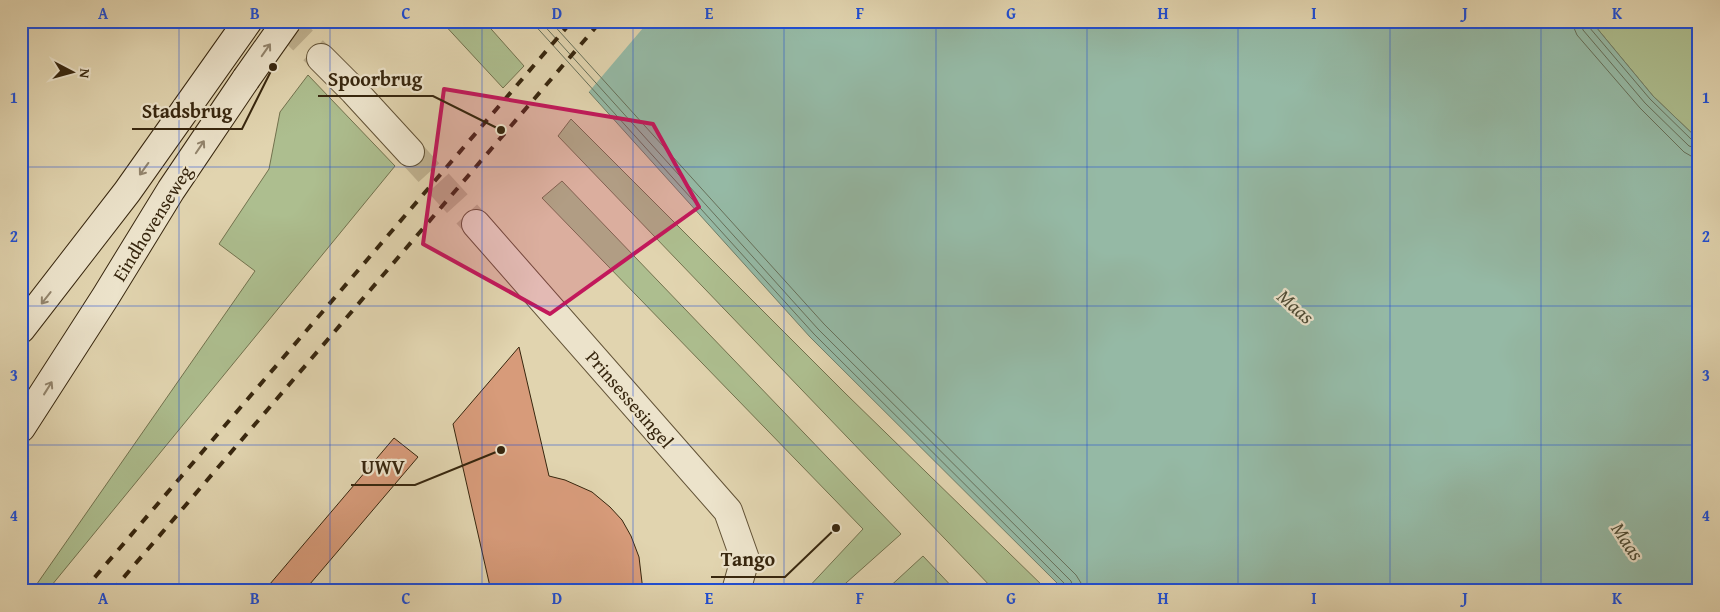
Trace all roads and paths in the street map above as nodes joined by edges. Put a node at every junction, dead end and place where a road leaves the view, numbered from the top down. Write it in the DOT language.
graph roads {
  1 [pos="248,21"];
  2 [pos="287,21"];
  3 [pos="321,58"];
  4 [pos="410,152"];
  5 [pos="476,224"];
  6 [pos="21,329"];
  7 [pos="21,428"];
  8 [pos="736,591"];
  1 -- 6 [label="main road, Eindhovenseweg, one-way"];
  7 -- 2 [label="main road, Eindhovenseweg, one-way, bridge"];
  3 -- 4 [label="main road"];
  5 -- 8 [label="main road, Prinsessesingel"];
}
